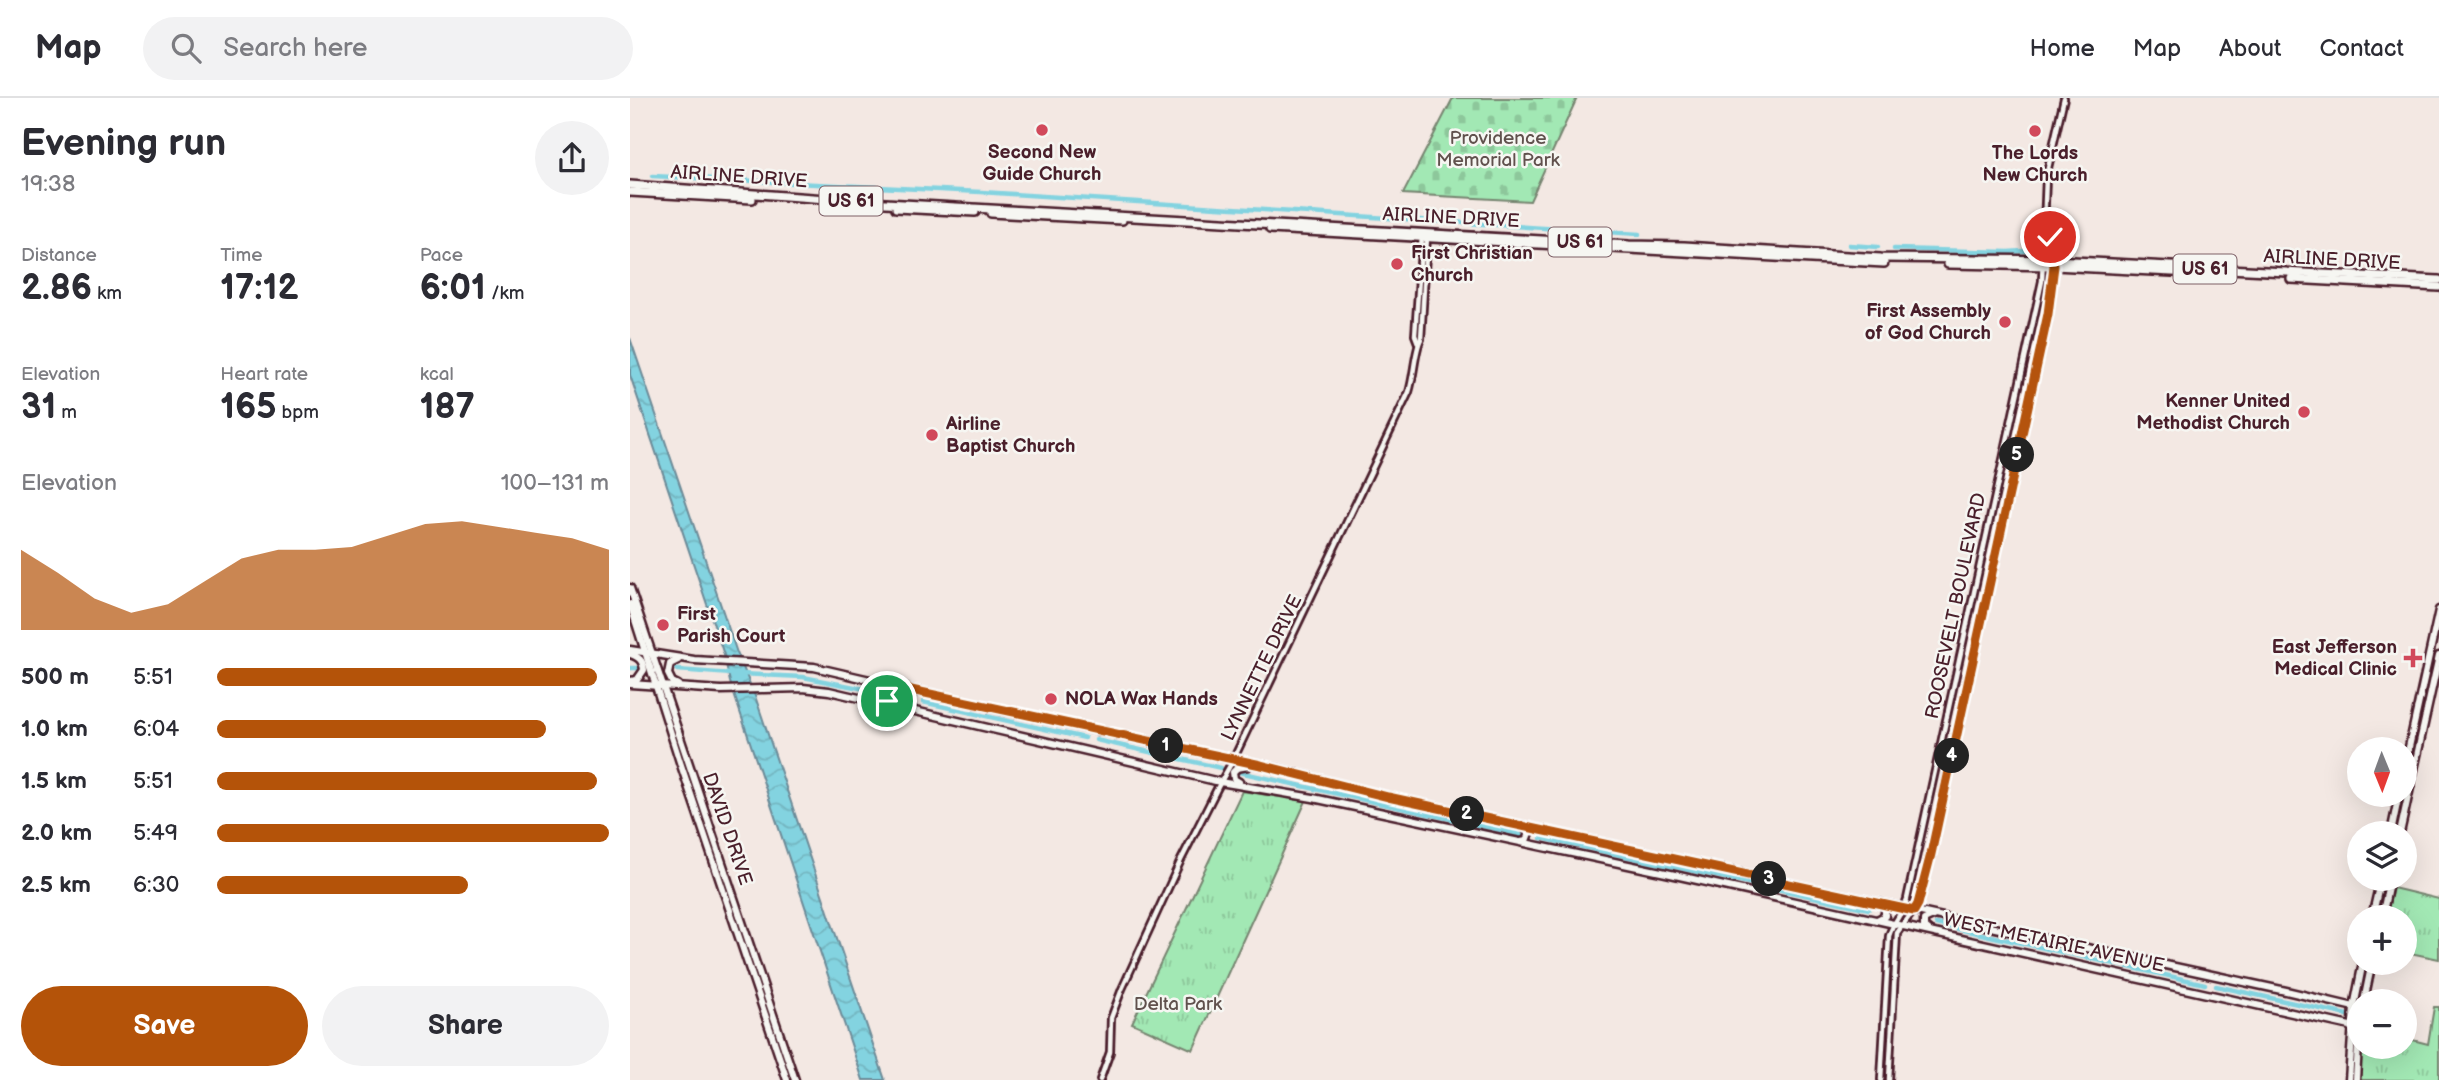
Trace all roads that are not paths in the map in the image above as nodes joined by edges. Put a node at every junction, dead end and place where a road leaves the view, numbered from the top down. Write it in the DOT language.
graph roads {
  1 [pos="2064,98"];
  2 [pos="630,185"];
  3 [pos="630,192"];
  4 [pos="2046,227"];
  5 [pos="1425,236"];
  6 [pos="2044,263"];
  7 [pos="2054,263"];
  8 [pos="2439,281"];
  9 [pos="2439,287"];
  10 [pos="630,588"];
  11 [pos="630,604"];
  12 [pos="2439,610"];
  13 [pos="630,652"];
  14 [pos="649,654"];
  15 [pos="2439,656"];
  16 [pos="683,659"];
  17 [pos="630,683"];
  18 [pos="888,685"];
  19 [pos="659,686"];
  20 [pos="681,687"];
  21 [pos="920,693"];
  22 [pos="877,701"];
  23 [pos="914,709"];
  24 [pos="2411,737"];
  25 [pos="1233,761"];
  26 [pos="1261,765"];
  27 [pos="1220,782"];
  28 [pos="1248,787"];
  29 [pos="2403,821"];
  30 [pos="1523,825"];
  31 [pos="1515,842"];
  32 [pos="1881,903"];
  33 [pos="1904,908"];
  34 [pos="1914,911"];
  35 [pos="1938,916"];
  36 [pos="1875,920"];
  37 [pos="1897,925"];
  38 [pos="1932,933"];
  39 [pos="2347,1007"];
  40 [pos="2347,1026"];
  41 [pos="2352,1059"];
  42 [pos="2356,1059"];
  43 [pos="787,1080"];
  44 [pos="795,1080"];
  45 [pos="1100,1080"];
  46 [pos="1881,1080"];
  47 [pos="1889,1080"];
  48 [pos="2349,1080"];
  49 [pos="2356,1080"];
  1 -- 4 [label="street"];
  2 -- 5 [label="highway, AIRLINE DRIVE / US 61"];
  3 -- 5 [label="highway, AIRLINE DRIVE / US 61"];
  4 -- 6 [label="street, ROOSEVELT BOULEVARD"];
  4 -- 7 [label="street"];
  5 -- 6 [label="highway, AIRLINE DRIVE / US 61"];
  5 -- 25 [label="street, LYNNETTE DRIVE"];
  6 -- 7 [label="highway, AIRLINE DRIVE / US 61"];
  6 -- 33 [label="street, ROOSEVELT BOULEVARD"];
  7 -- 8 [label="highway, AIRLINE DRIVE / US 61"];
  7 -- 9 [label="highway, AIRLINE DRIVE / US 61"];
  7 -- 34 [label="street, ROOSEVELT BOULEVARD"];
  10 -- 14 [label="main road, DAVID DRIVE"];
  11 -- 14 [label="main road, DAVID DRIVE"];
  12 -- 24 [label="main road"];
  13 -- 14 [label="main road, WEST METAIRIE AVENUE"];
  13 -- 17 [label="main road"];
  14 -- 16 [label="main road, WEST METAIRIE AVENUE"];
  14 -- 19 [label="main road, DAVID DRIVE"];
  15 -- 29 [label="main road"];
  16 -- 18 [label="main road, WEST METAIRIE AVENUE"];
  16 -- 20 [label="main road"];
  17 -- 19 [label="main road, WEST METAIRIE AVENUE"];
  18 -- 21 [label="main road, WEST METAIRIE AVENUE"];
  18 -- 22 [label="main road"];
  19 -- 20 [label="main road, WEST METAIRIE AVENUE"];
  19 -- 43 [label="main road, DAVID DRIVE"];
  19 -- 44 [label="main road, DAVID DRIVE"];
  20 -- 22 [label="main road, WEST METAIRIE AVENUE"];
  21 -- 23 [label="main road"];
  21 -- 25 [label="main road, WEST METAIRIE AVENUE"];
  22 -- 23 [label="main road, WEST METAIRIE AVENUE"];
  23 -- 27 [label="main road, WEST METAIRIE AVENUE"];
  25 -- 26 [label="main road, WEST METAIRIE AVENUE"];
  25 -- 27 [label="street, LYNNETTE DRIVE"];
  26 -- 28 [label="main road"];
  26 -- 30 [label="main road, WEST METAIRIE AVENUE"];
  27 -- 28 [label="main road, WEST METAIRIE AVENUE"];
  27 -- 45 [label="street, LYNNETTE DRIVE"];
  28 -- 31 [label="main road, WEST METAIRIE AVENUE"];
  30 -- 31 [label="main road"];
  30 -- 32 [label="main road, WEST METAIRIE AVENUE"];
  31 -- 36 [label="main road, WEST METAIRIE AVENUE"];
  32 -- 33 [label="main road, WEST METAIRIE AVENUE"];
  32 -- 36 [label="main road"];
  33 -- 34 [label="main road, WEST METAIRIE AVENUE"];
  33 -- 37 [label="street, ROOSEVELT BOULEVARD"];
  34 -- 35 [label="main road, WEST METAIRIE AVENUE"];
  34 -- 37 [label="street, ROOSEVELT BOULEVARD"];
  35 -- 38 [label="main road"];
  35 -- 39 [label="main road, WEST METAIRIE AVENUE"];
  36 -- 37 [label="main road, WEST METAIRIE AVENUE"];
  37 -- 38 [label="main road, WEST METAIRIE AVENUE"];
  37 -- 46 [label="street, ROOSEVELT BOULEVARD"];
  37 -- 47 [label="street, ROOSEVELT BOULEVARD"];
  38 -- 40 [label="main road, WEST METAIRIE AVENUE"];
  41 -- 48 [label="main road"];
  42 -- 49 [label="main road"];
}
